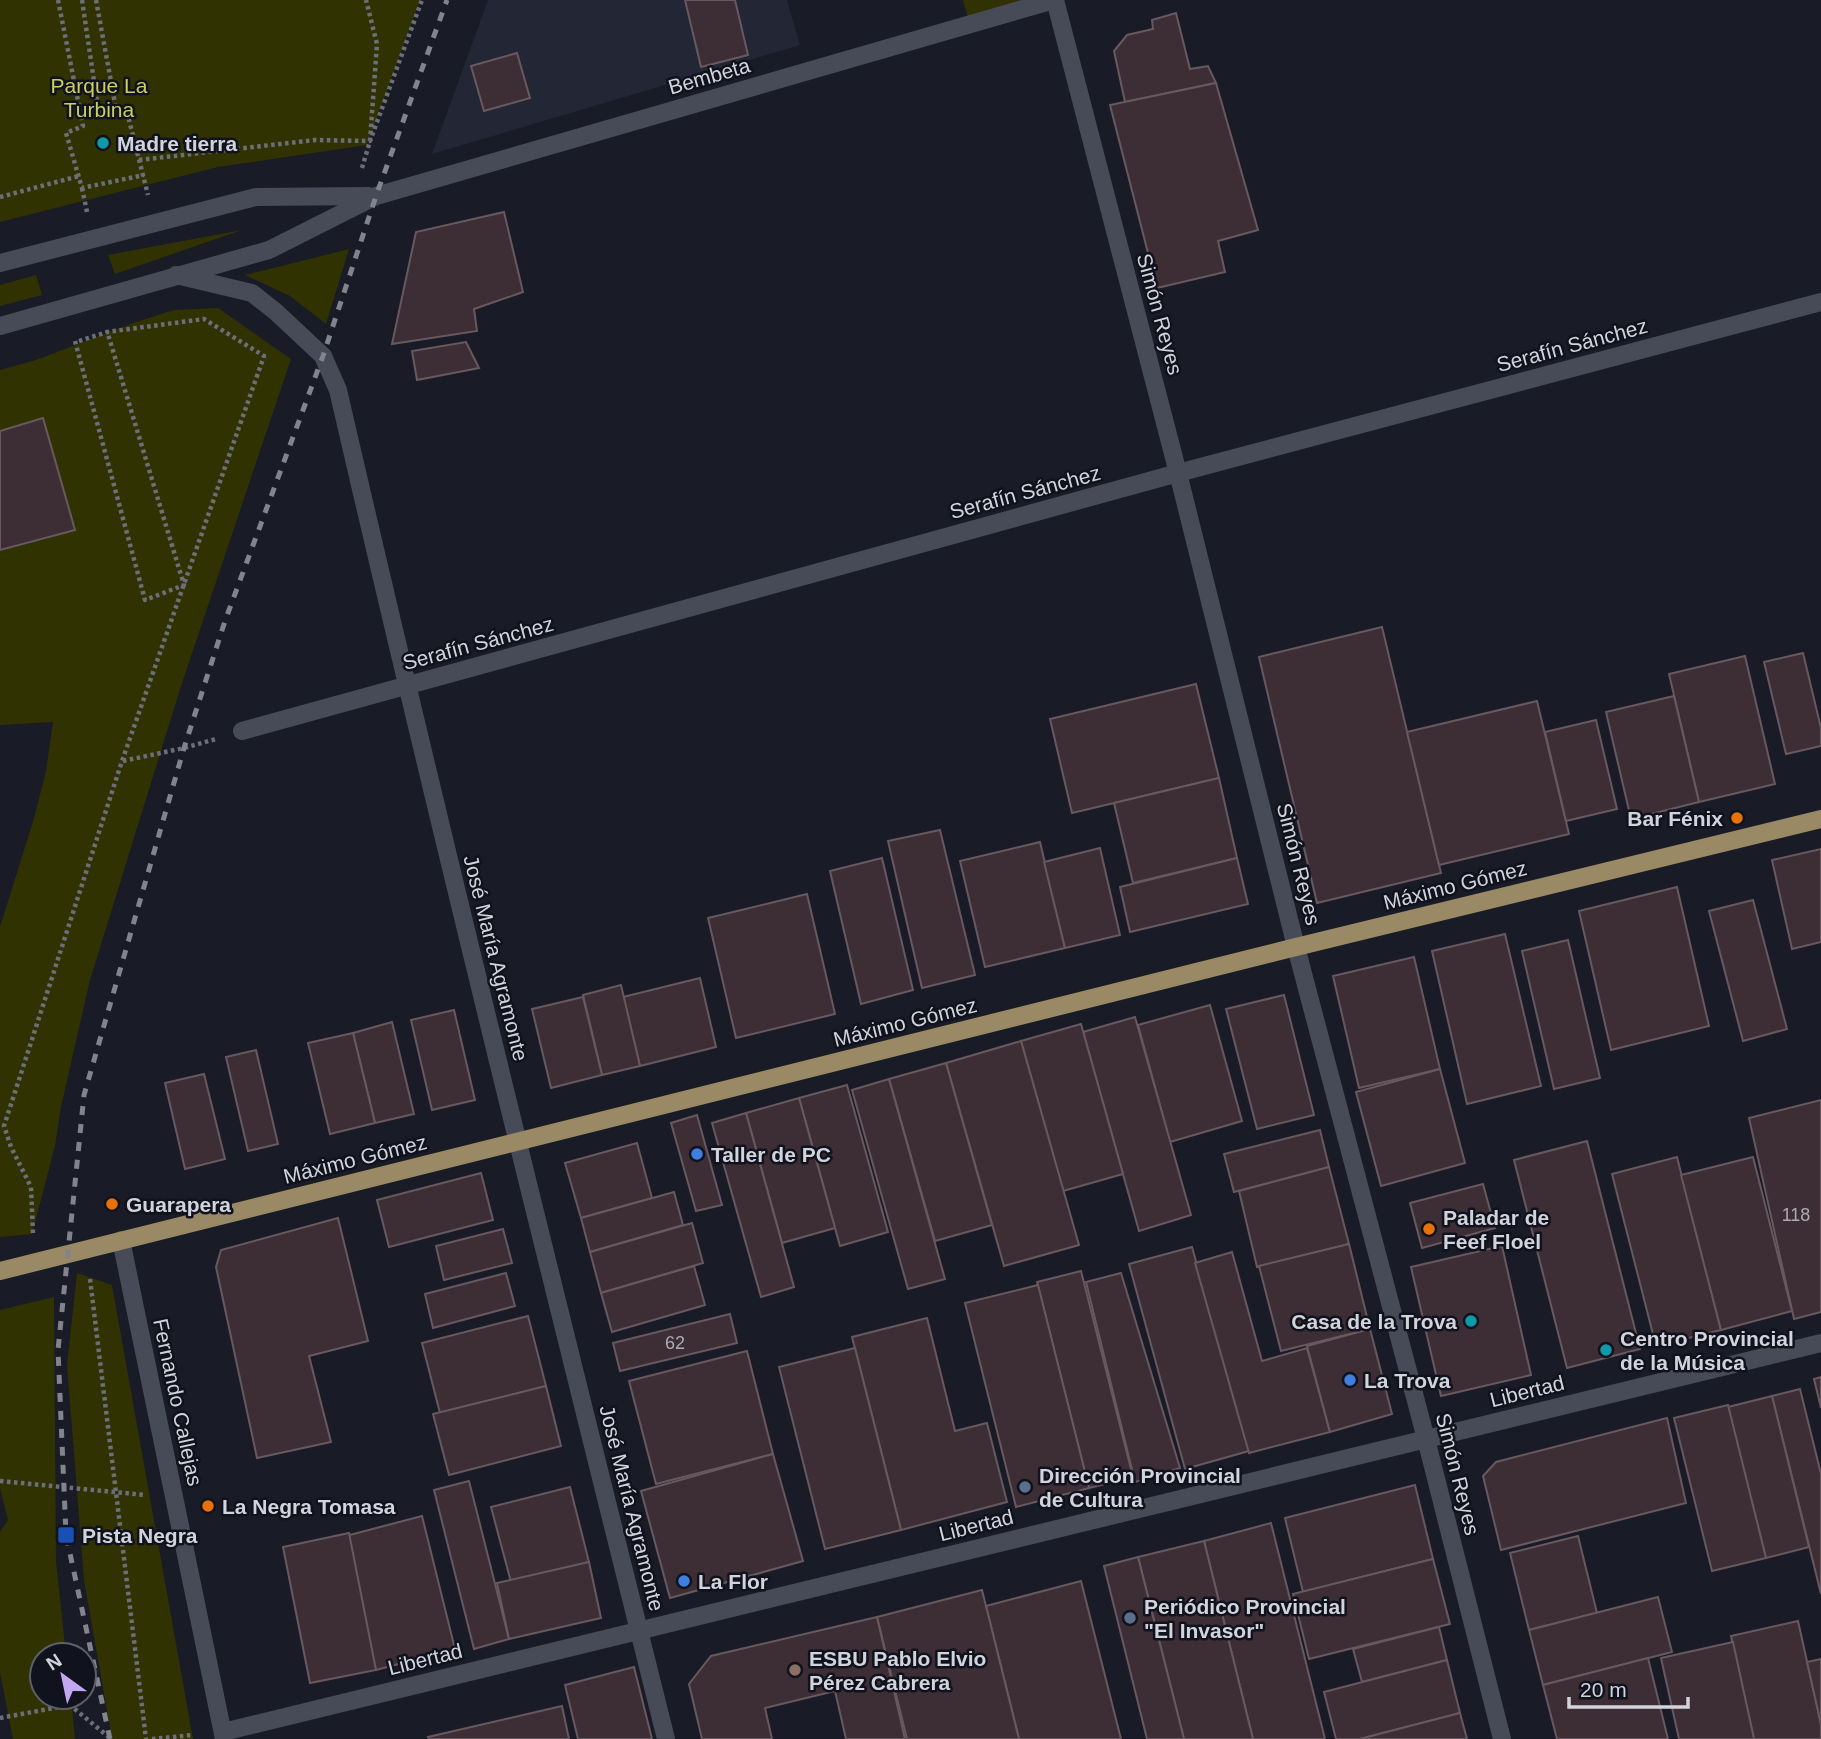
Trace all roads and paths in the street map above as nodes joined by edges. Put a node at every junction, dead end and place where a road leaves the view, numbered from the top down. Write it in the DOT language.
graph roads {
  1 [pos="58,0"];
  2 [pos="82,0"];
  3 [pos="96,0"];
  4 [pos="366,0"];
  5 [pos="422,0"];
  6 [pos="1055,0"];
  7 [pos="99,115"];
  8 [pos="370,141"];
  9 [pos="139,160"];
  10 [pos="79,176"];
  11 [pos="354,196"];
  12 [pos="376,196"];
  13 [pos="0,197"];
  14 [pos="0,263"];
  15 [pos="176,275"];
  16 [pos="98,297"];
  17 [pos="1821,302"];
  18 [pos="67,307"];
  19 [pos="0,326"];
  20 [pos="107,332"];
  21 [pos="75,342"];
  22 [pos="1178,473"];
  23 [pos="184,586"];
  24 [pos="407,687"];
  25 [pos="242,731"];
  26 [pos="122,761"];
  27 [pos="1821,818"];
  28 [pos="1296,947"];
  29 [pos="517,1142"];
  30 [pos="121,1240"];
  31 [pos="35,1262"];
  32 [pos="0,1271"];
  33 [pos="90,1278"];
  34 [pos="1821,1343"];
  35 [pos="1426,1439"];
  36 [pos="0,1481"];
  37 [pos="116,1492"];
  38 [pos="174,1498"];
  39 [pos="639,1631"];
  40 [pos="0,1718"];
  41 [pos="223,1736"];
  42 [pos="110,1739"];
  43 [pos="146,1739"];
  44 [pos="152,1739"];
  45 [pos="666,1739"];
  46 [pos="1502,1739"];
  1 -- 10 [label="path"];
  2 -- 7 [label="path"];
  3 -- 9 [label="path"];
  4 -- 8 [label="path"];
  5 -- 8 [label="path"];
  6 -- 12 [label="street, Bembeta"];
  6 -- 22 [label="street, Simón Reyes"];
  8 -- 9 [label="path"];
  8 -- 11 [label="path"];
  9 -- 10 [label="path"];
  10 -- 13 [label="path"];
  11 -- 12 [label="street"];
  11 -- 14 [label="street"];
  12 -- 15 [label="street"];
  15 -- 16 [label="street"];
  15 -- 24 [label="street, José María Agramonte"];
  16 -- 18 [label="street"];
  16 -- 20 [label="path"];
  17 -- 22 [label="street, Serafín Sánchez"];
  18 -- 19 [label="street"];
  18 -- 21 [label="path"];
  20 -- 21 [label="path"];
  20 -- 23 [label="path"];
  20 -- 23 [label="path"];
  21 -- 23 [label="path"];
  22 -- 24 [label="street, Serafín Sánchez"];
  22 -- 28 [label="street, Simón Reyes"];
  23 -- 26 [label="path"];
  24 -- 25 [label="street, Serafín Sánchez"];
  24 -- 29 [label="street, José María Agramonte"];
  25 -- 26 [label="path"];
  26 -- 31 [label="path"];
  27 -- 28 [label="main road, Máximo Gómez"];
  28 -- 29 [label="main road, Máximo Gómez"];
  28 -- 35 [label="street, Simón Reyes"];
  29 -- 30 [label="main road, Máximo Gómez"];
  29 -- 39 [label="street, José María Agramonte"];
  30 -- 31 [label="main road, Máximo Gómez"];
  30 -- 38 [label="street, Fernando Callejas"];
  31 -- 32 [label="main road, Máximo Gómez"];
  33 -- 37 [label="path"];
  34 -- 35 [label="street, Libertad"];
  35 -- 39 [label="street, Libertad"];
  35 -- 46 [label="street, Simón Reyes"];
  36 -- 37 [label="path"];
  37 -- 38 [label="path"];
  37 -- 43 [label="path"];
  38 -- 41 [label="street, Fernando Callejas"];
  39 -- 41 [label="street, Libertad"];
  39 -- 45 [label="street, José María Agramonte"];
  40 -- 42 [label="path"];
  41 -- 44 [label="path"];
}
